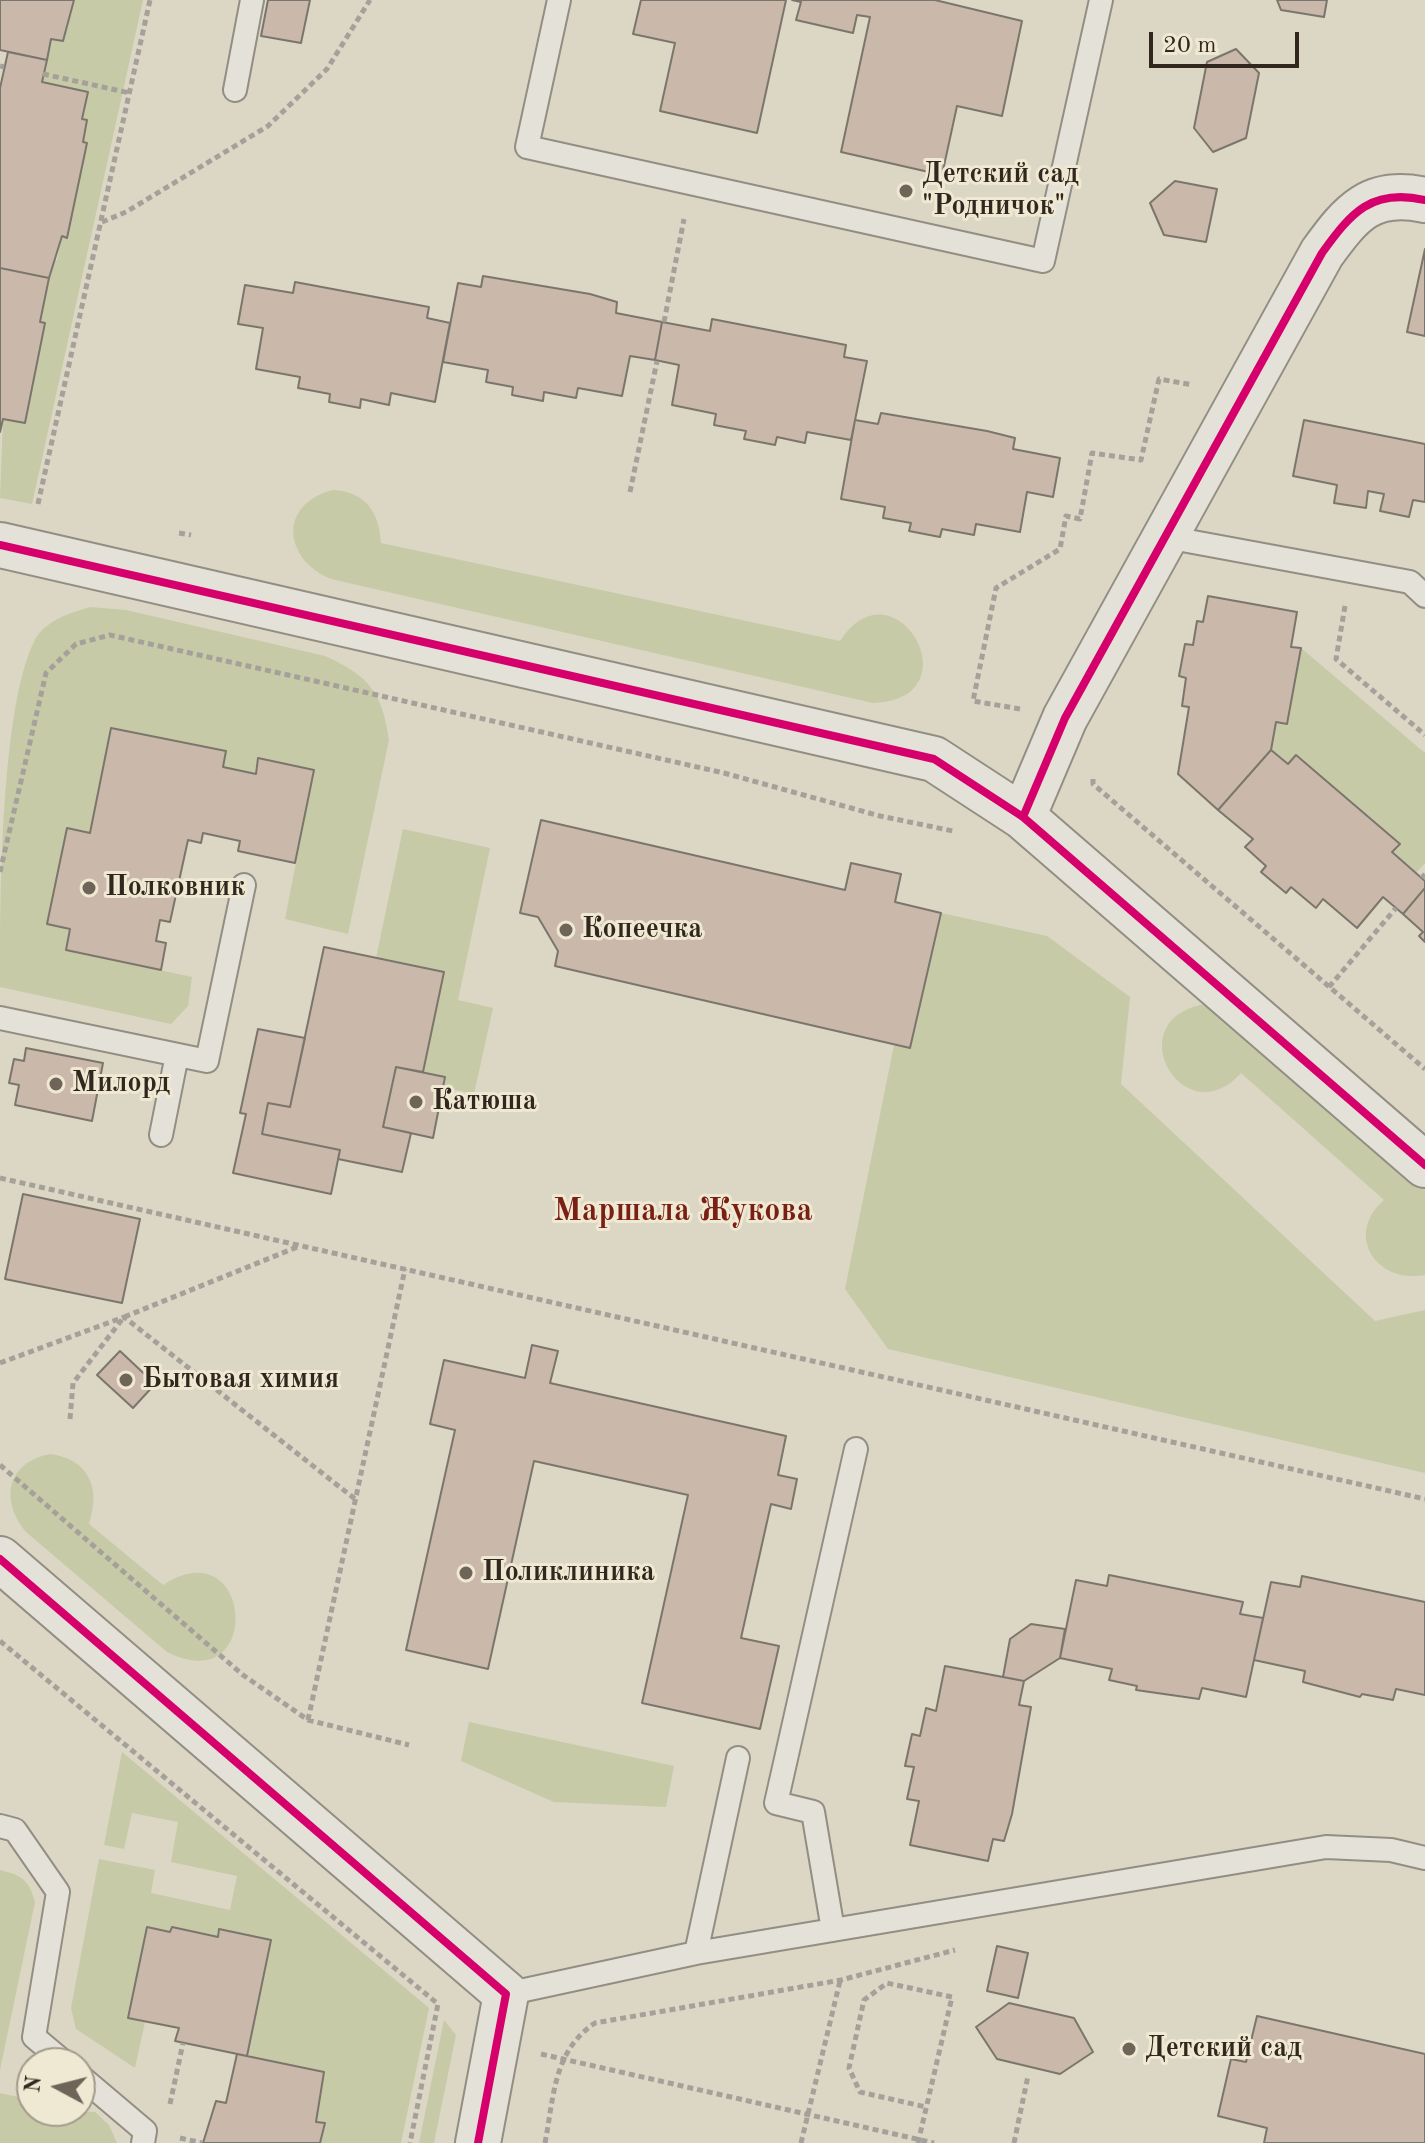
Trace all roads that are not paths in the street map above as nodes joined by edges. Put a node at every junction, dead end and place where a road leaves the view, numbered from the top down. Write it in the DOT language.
graph roads {
  1 [pos="252,0"];
  2 [pos="559,0"];
  3 [pos="1101,0"];
  4 [pos="235,90"];
  5 [pos="1425,200"];
  6 [pos="1166,537"];
  7 [pos="2,555"];
  8 [pos="1425,596"];
  9 [pos="1023,817"];
  10 [pos="244,885"];
  11 [pos="0,1018"];
  12 [pos="177,1055"];
  13 [pos="161,1135"];
  14 [pos="1425,1165"];
  15 [pos="856,1449"];
  16 [pos="0,1559"];
  17 [pos="738,1758"];
  18 [pos="0,1826"];
  19 [pos="1425,1858"];
  20 [pos="833,1930"];
  21 [pos="696,1953"];
  22 [pos="506,1994"];
  23 [pos="46,2047"];
  24 [pos="96,2091"];
  25 [pos="144,2137"];
  26 [pos="478,2143"];
  1 -- 4 [label="lane"];
  2 -- 3 [label="lane"];
  5 -- 6 [label="street"];
  6 -- 8 [label="lane"];
  6 -- 9 [label="street"];
  7 -- 9 [label="street"];
  9 -- 14 [label="street"];
  10 -- 12 [label="lane"];
  11 -- 12 [label="lane"];
  12 -- 13 [label="lane"];
  15 -- 20 [label="lane"];
  16 -- 22 [label="street"];
  17 -- 21 [label="lane"];
  18 -- 23 [label="lane"];
  19 -- 20 [label="lane"];
  20 -- 21 [label="lane"];
  21 -- 22 [label="lane"];
  22 -- 26 [label="street"];
  24 -- 25 [label="lane"];
}
